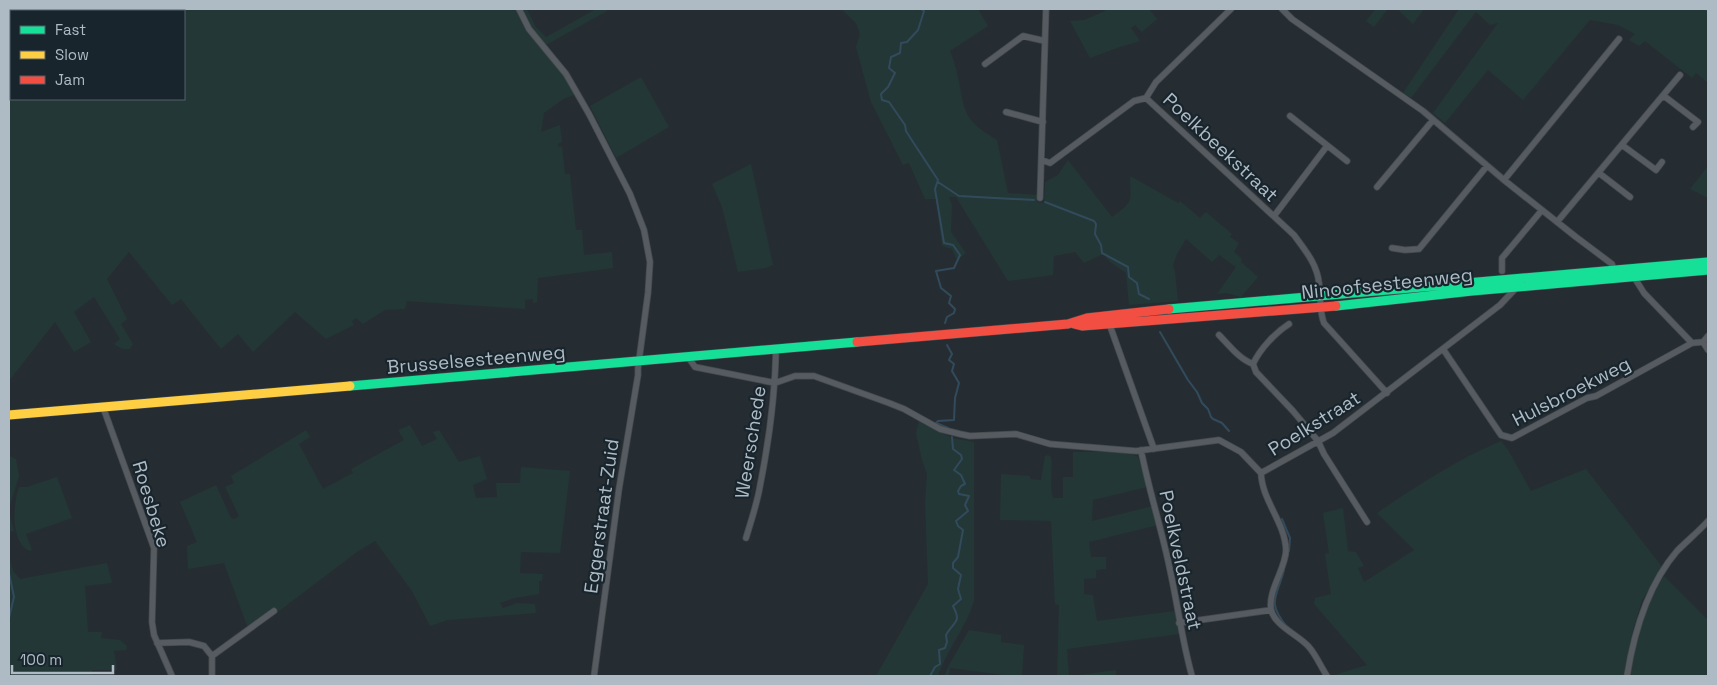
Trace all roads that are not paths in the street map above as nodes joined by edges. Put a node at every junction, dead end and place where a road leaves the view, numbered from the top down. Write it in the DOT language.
graph roads {
  1 [pos="519,9"];
  2 [pos="1046,9"];
  3 [pos="1231,9"];
  4 [pos="1282,9"];
  5 [pos="1619,39"];
  6 [pos="1045,41"];
  7 [pos="985,64"];
  8 [pos="1680,75"];
  9 [pos="1664,96"];
  10 [pos="1146,98"];
  11 [pos="1006,112"];
  12 [pos="1290,116"];
  13 [pos="1434,120"];
  14 [pos="1043,122"];
  15 [pos="1693,128"];
  16 [pos="1622,145"];
  17 [pos="1327,146"];
  18 [pos="1042,160"];
  19 [pos="1347,161"];
  20 [pos="1662,162"];
  21 [pos="1487,166"];
  22 [pos="1599,173"];
  23 [pos="1504,180"];
  24 [pos="1377,187"];
  25 [pos="1630,197"];
  26 [pos="1040,198"];
  27 [pos="1542,210"];
  28 [pos="1274,216"];
  29 [pos="1557,222"];
  30 [pos="1392,248"];
  31 [pos="1708,262"];
  32 [pos="1708,270"];
  33 [pos="1502,271"];
  34 [pos="1614,271"];
  35 [pos="1634,277"];
  36 [pos="1517,286"];
  37 [pos="1321,296"];
  38 [pos="1322,308"];
  39 [pos="1108,323"];
  40 [pos="1068,324"];
  41 [pos="1288,324"];
  42 [pos="946,334"];
  43 [pos="1219,335"];
  44 [pos="1708,336"];
  45 [pos="1703,342"];
  46 [pos="1692,343"];
  47 [pos="1443,349"];
  48 [pos="776,350"];
  49 [pos="1708,350"];
  50 [pos="688,357"];
  51 [pos="639,361"];
  52 [pos="1253,364"];
  53 [pos="775,383"];
  54 [pos="1387,393"];
  55 [pos="103,407"];
  56 [pos="9,415"];
  57 [pos="1318,441"];
  58 [pos="1154,449"];
  59 [pos="1140,450"];
  60 [pos="1261,474"];
  61 [pos="1367,522"];
  62 [pos="1708,522"];
  63 [pos="746,538"];
  64 [pos="1271,610"];
  65 [pos="274,611"];
  66 [pos="1179,623"];
  67 [pos="157,643"];
  68 [pos="212,656"];
  69 [pos="172,676"];
  70 [pos="212,676"];
  71 [pos="594,676"];
  72 [pos="1192,676"];
  73 [pos="1326,676"];
  74 [pos="1627,676"];
  1 -- 51 [label="street, Eggerstraat-Zuid"];
  2 -- 6 [label="street"];
  3 -- 10 [label="street, Poelkbeekstraat"];
  4 -- 13 [label="street"];
  5 -- 23 [label="street"];
  6 -- 7 [label="street"];
  6 -- 14 [label="street"];
  8 -- 9 [label="street"];
  9 -- 15 [label="street"];
  9 -- 16 [label="street"];
  10 -- 18 [label="street"];
  10 -- 28 [label="street, Poelkbeekstraat"];
  11 -- 14 [label="street"];
  12 -- 17 [label="street"];
  13 -- 21 [label="street"];
  13 -- 24 [label="street"];
  14 -- 18 [label="street"];
  16 -- 20 [label="street"];
  16 -- 22 [label="street"];
  17 -- 19 [label="street"];
  17 -- 28 [label="street"];
  18 -- 26 [label="street"];
  21 -- 23 [label="street"];
  21 -- 30 [label="street"];
  22 -- 25 [label="street"];
  22 -- 29 [label="street"];
  23 -- 27 [label="street"];
  27 -- 29 [label="street"];
  27 -- 33 [label="street"];
  28 -- 37 [label="street, Poelkbeekstraat"];
  29 -- 34 [label="street"];
  31 -- 34 [label="main road, Ninoofsesteenweg"];
  32 -- 35 [label="main road, Ninoofsesteenweg"];
  34 -- 37 [label="main road, Ninoofsesteenweg"];
  35 -- 36 [label="main road, Ninoofsesteenweg"];
  35 -- 46 [label="street"];
  36 -- 38 [label="main road, Ninoofsesteenweg"];
  36 -- 47 [label="street, Poelkstraat"];
  37 -- 38 [label="street, Poelkbeekstraat"];
  37 -- 40 [label="main road, Ninoofsesteenweg"];
  38 -- 39 [label="main road, Ninoofsesteenweg"];
  38 -- 54 [label="street, Poelkbeekstraat"];
  39 -- 40 [label="main road, Ninoofsesteenweg"];
  39 -- 58 [label="street"];
  40 -- 42 [label="main road, Ninoofsesteenweg"];
  41 -- 52 [label="street"];
  42 -- 48 [label="main road, Brusselsesteenweg"];
  43 -- 52 [label="street"];
  44 -- 45 [label="street"];
  45 -- 46 [label="street"];
  45 -- 49 [label="street"];
  46 -- 47 [label="street, Hulsbroekweg"];
  47 -- 54 [label="street, Poelkstraat"];
  48 -- 50 [label="main road, Brusselsesteenweg"];
  48 -- 53 [label="street, Weerschede"];
  50 -- 51 [label="main road, Brusselsesteenweg"];
  50 -- 53 [label="street"];
  51 -- 55 [label="main road, Brusselsesteenweg"];
  51 -- 71 [label="street, Eggerstraat-Zuid"];
  52 -- 57 [label="street"];
  53 -- 59 [label="street, Poelkstraat"];
  53 -- 63 [label="street, Weerschede"];
  54 -- 57 [label="street, Poelkstraat"];
  55 -- 56 [label="main road, Brusselsesteenweg"];
  55 -- 67 [label="street, Roesbeke"];
  57 -- 60 [label="street, Poelkstraat"];
  57 -- 61 [label="street"];
  58 -- 59 [label="street, Poelkstraat"];
  58 -- 60 [label="street, Poelkstraat"];
  59 -- 66 [label="street, Poelkveldstraat"];
  60 -- 64 [label="street"];
  62 -- 74 [label="street"];
  64 -- 66 [label="street"];
  64 -- 73 [label="street"];
  65 -- 68 [label="street"];
  66 -- 72 [label="street, Poelkveldstraat"];
  67 -- 68 [label="street"];
  67 -- 69 [label="street, Roesbeke"];
  68 -- 70 [label="street"];
}
